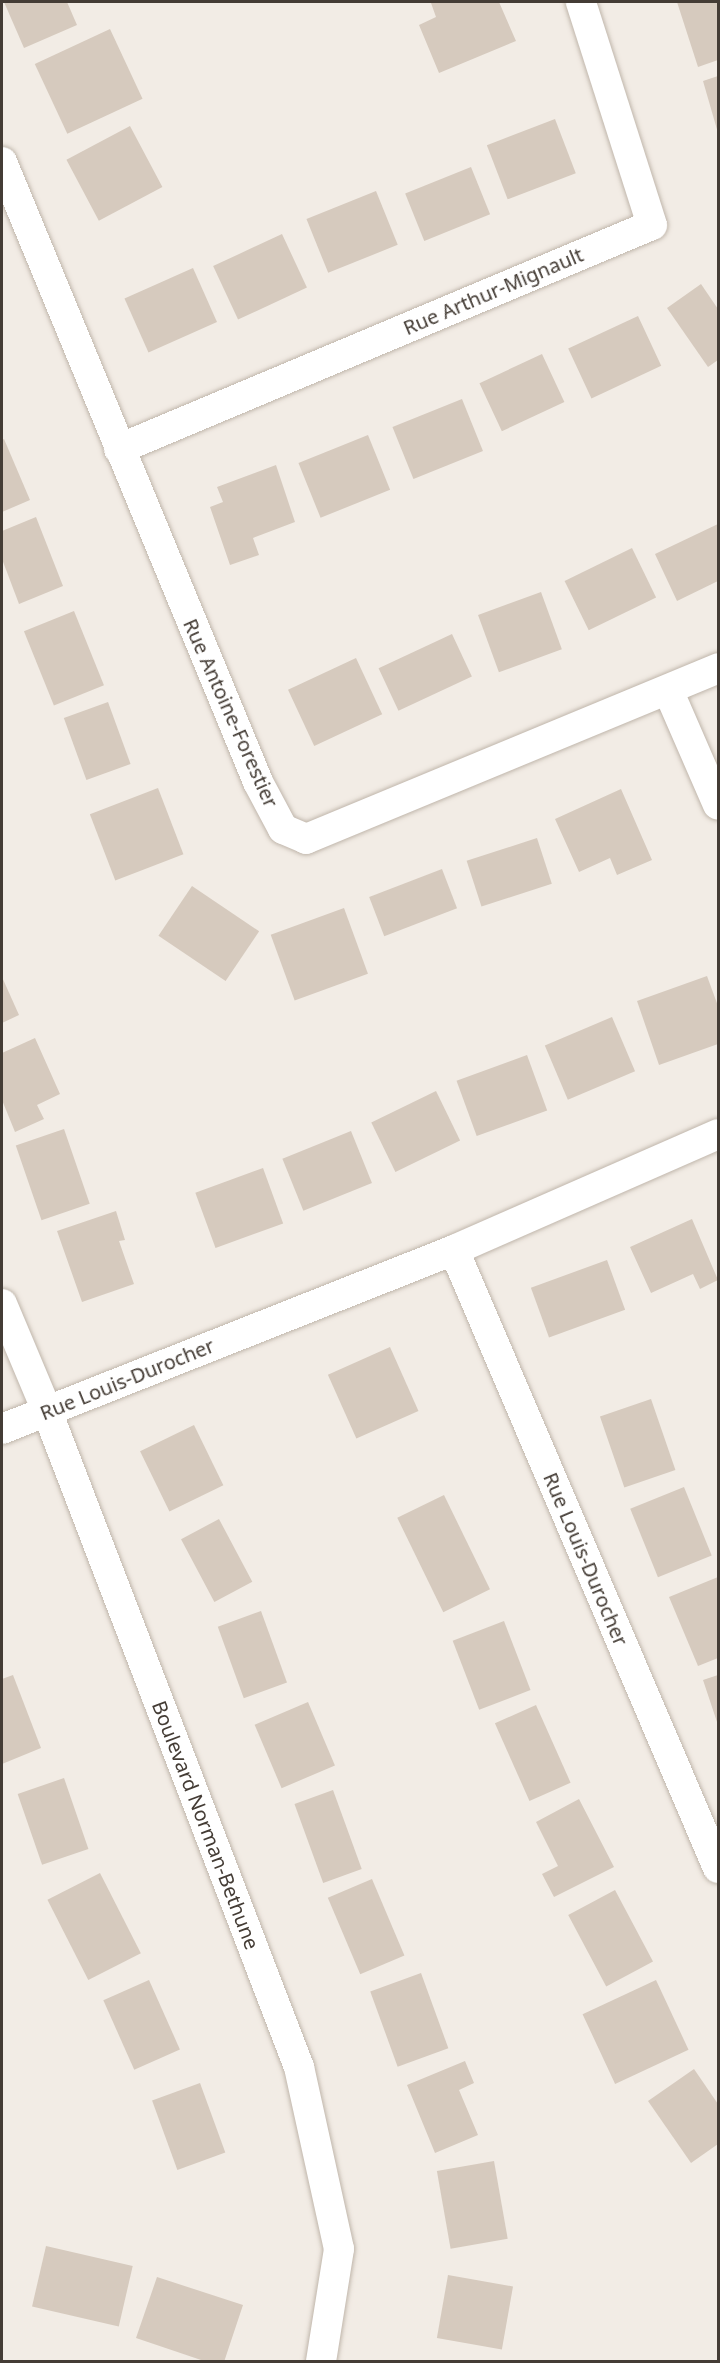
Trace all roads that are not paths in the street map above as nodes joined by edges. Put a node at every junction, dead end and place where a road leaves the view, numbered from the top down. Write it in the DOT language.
graph roads {
  1 [pos="581,2"];
  2 [pos="2,162"];
  3 [pos="119,449"];
  4 [pos="718,668"];
  5 [pos="668,690"];
  6 [pos="718,805"];
  7 [pos="718,1134"];
  8 [pos="454,1250"];
  9 [pos="2,1304"];
  10 [pos="47,1411"];
  11 [pos="2,1429"];
  12 [pos="718,1868"];
  13 [pos="321,2361"];
  1 -- 3 [label="street, Rue Arthur-Mignault"];
  2 -- 3 [label="street, Rue Antoine-Forestier"];
  3 -- 5 [label="street, Rue Antoine-Forestier"];
  4 -- 5 [label="street, Rue Antoine-Forestier"];
  5 -- 6 [label="street"];
  7 -- 8 [label="street, Rue Louis-Durocher"];
  8 -- 10 [label="street, Rue Louis-Durocher"];
  8 -- 12 [label="street, Rue Louis-Durocher"];
  9 -- 10 [label="street, Boulevard Norman-Bethune"];
  10 -- 11 [label="street, Rue Louis-Durocher"];
  10 -- 13 [label="street, Boulevard Norman-Bethune"];
}
